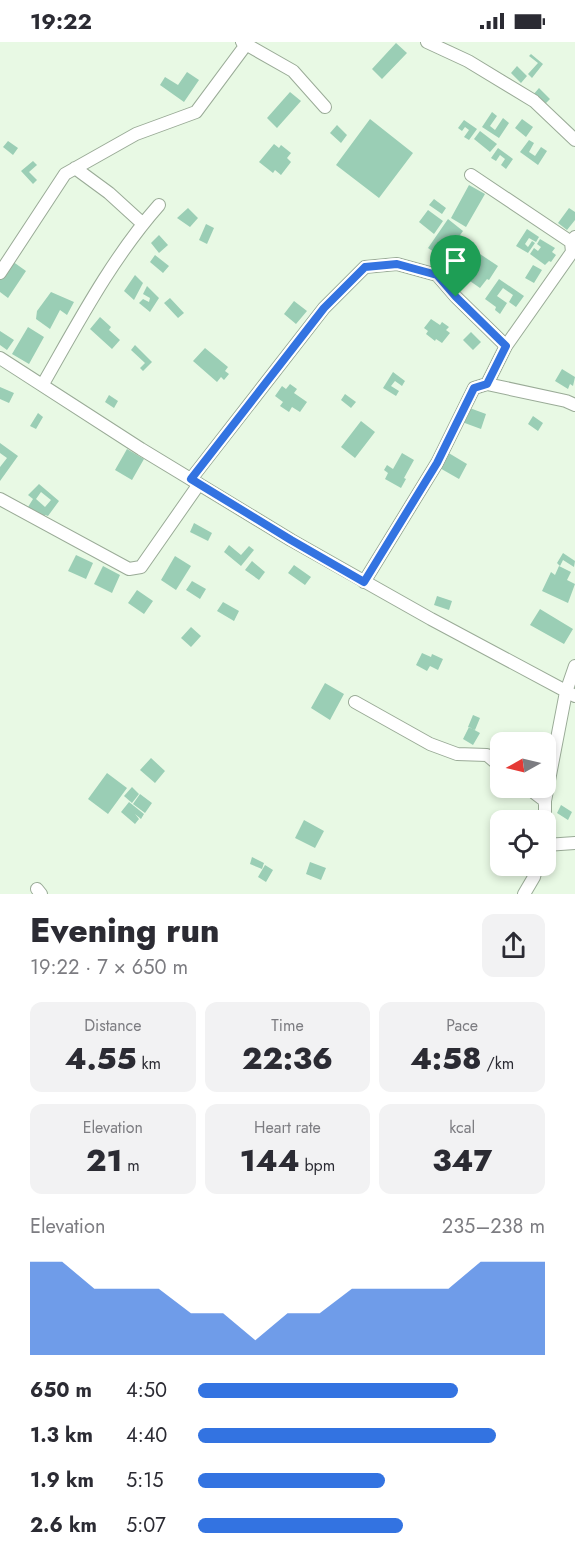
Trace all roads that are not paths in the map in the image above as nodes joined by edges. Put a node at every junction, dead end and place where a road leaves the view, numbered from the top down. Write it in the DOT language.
graph roads {
  1 [pos="428,42"];
  2 [pos="246,43"];
  3 [pos="325,107"];
  4 [pos="575,140"];
  5 [pos="75,168"];
  6 [pos="471,175"];
  7 [pos="159,205"];
  8 [pos="142,224"];
  9 [pos="573,240"];
  10 [pos="0,273"];
  11 [pos="506,346"];
  12 [pos="0,358"];
  13 [pos="43,384"];
  14 [pos="487,384"];
  15 [pos="575,405"];
  16 [pos="195,482"];
  17 [pos="0,499"];
  18 [pos="364,582"];
  19 [pos="575,666"];
  20 [pos="570,694"];
  21 [pos="355,702"];
  22 [pos="490,758"];
  23 [pos="541,798"];
  24 [pos="545,801"];
  25 [pos="545,810"];
  26 [pos="575,843"];
  27 [pos="556,844"];
  28 [pos="534,876"];
  29 [pos="524,894"];
  1 -- 4 [label="street"];
  2 -- 3 [label="street"];
  2 -- 5 [label="street"];
  5 -- 8 [label="street"];
  5 -- 10 [label="street"];
  6 -- 9 [label="street"];
  7 -- 8 [label="street"];
  8 -- 13 [label="street"];
  9 -- 11 [label="street"];
  11 -- 14 [label="street"];
  11 -- 16 [label="street"];
  12 -- 13 [label="street"];
  13 -- 16 [label="street"];
  14 -- 15 [label="street"];
  14 -- 18 [label="street"];
  16 -- 17 [label="street"];
  16 -- 18 [label="street"];
  18 -- 20 [label="street"];
  19 -- 20 [label="street"];
  20 -- 24 [label="street"];
  21 -- 22 [label="street"];
  23 -- 24 [label="street"];
  24 -- 25 [label="street"];
  26 -- 27 [label="street"];
  28 -- 29 [label="street"];
}
